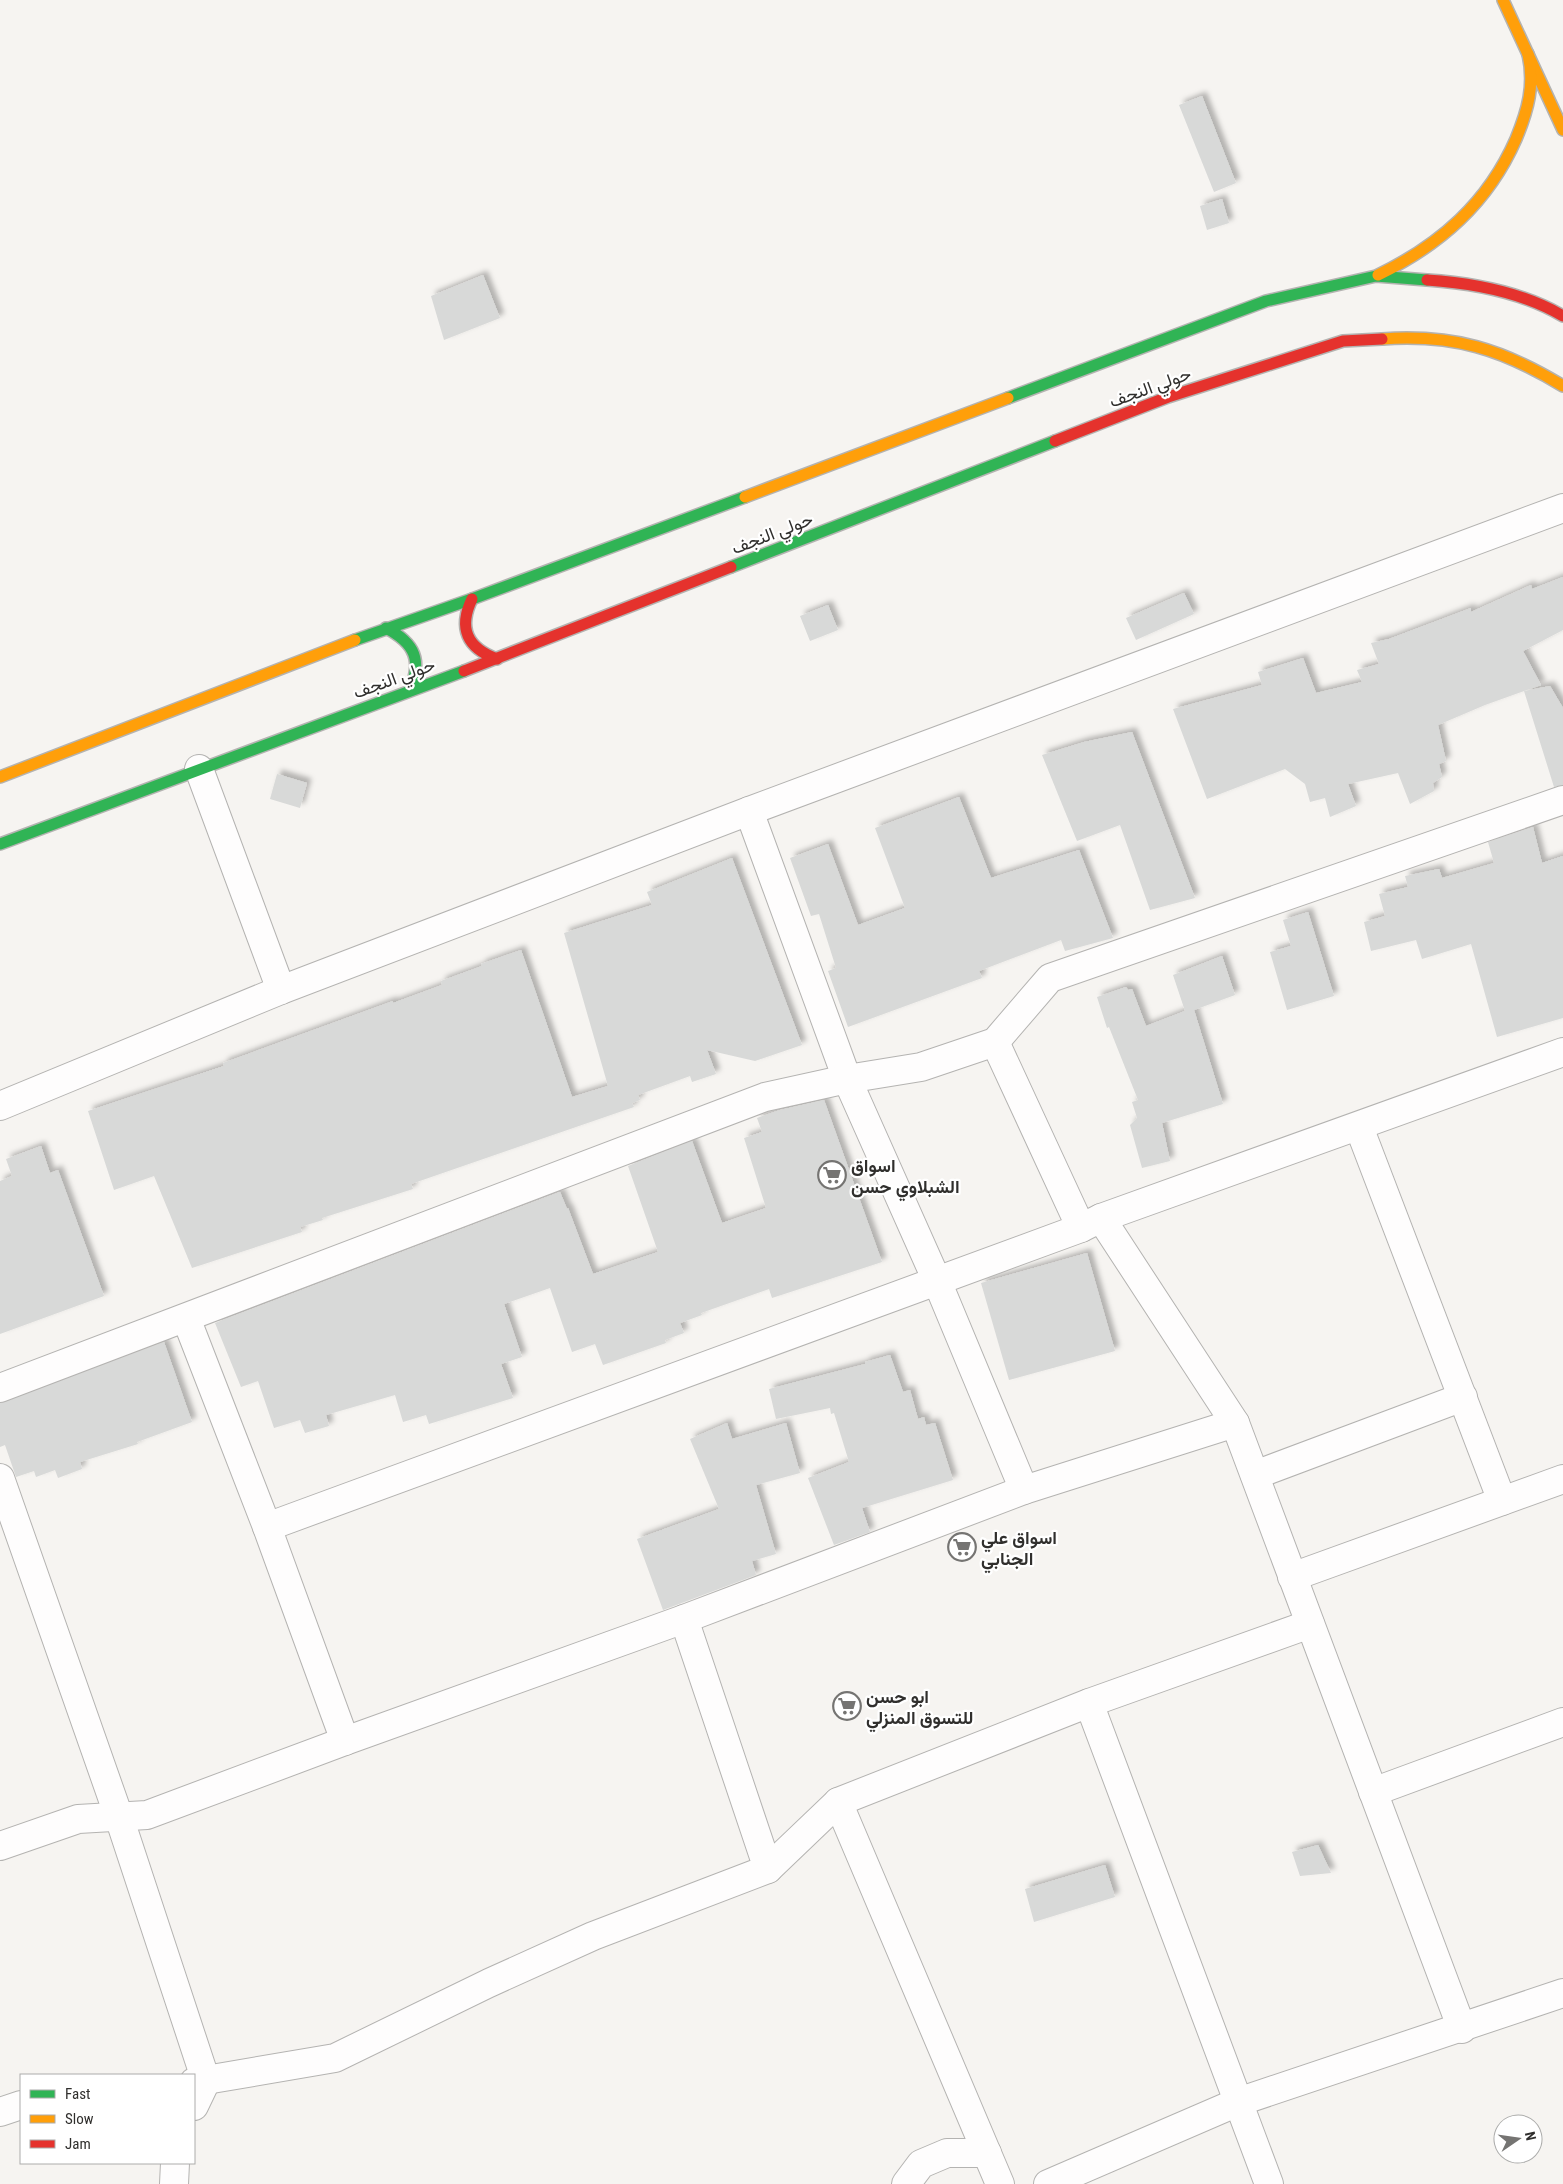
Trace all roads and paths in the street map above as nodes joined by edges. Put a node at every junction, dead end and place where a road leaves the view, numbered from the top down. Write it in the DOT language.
graph roads {
  1 [pos="1503,0"];
  2 [pos="1528,54"];
  3 [pos="1563,130"];
  4 [pos="1376,276"];
  5 [pos="1563,316"];
  6 [pos="1563,386"];
  7 [pos="1563,508"];
  8 [pos="472,599"];
  9 [pos="386,628"];
  10 [pos="497,659"];
  11 [pos="409,691"];
  12 [pos="199,769"];
  13 [pos="0,777"];
  14 [pos="1563,800"];
  15 [pos="749,811"];
  16 [pos="0,844"];
  17 [pos="281,990"];
  18 [pos="995,1042"];
  19 [pos="1563,1052"];
  20 [pos="847,1079"];
  21 [pos="0,1106"];
  22 [pos="1359,1127"];
  23 [pos="1091,1223"];
  24 [pos="937,1281"];
  25 [pos="186,1318"];
  26 [pos="0,1388"];
  27 [pos="1463,1397"];
  28 [pos="1235,1422"];
  29 [pos="1255,1475"];
  30 [pos="0,1478"];
  31 [pos="1563,1479"];
  32 [pos="1024,1490"];
  33 [pos="1502,1501"];
  34 [pos="266,1527"];
  35 [pos="1292,1577"];
  36 [pos="684,1619"];
  37 [pos="1310,1624"];
  38 [pos="1089,1703"];
  39 [pos="1563,1722"];
  40 [pos="345,1741"];
  41 [pos="1373,1792"];
  42 [pos="838,1802"];
  43 [pos="119,1816"];
  44 [pos="0,1846"];
  45 [pos="768,1869"];
  46 [pos="1563,1993"];
  47 [pos="1462,2029"];
  48 [pos="200,2081"];
  49 [pos="195,2102"];
  50 [pos="1238,2102"];
  51 [pos="20,2104"];
  52 [pos="0,2112"];
  53 [pos="987,2153"];
  54 [pos="175,2164"];
  55 [pos="174,2184"];
  56 [pos="906,2184"];
  57 [pos="1000,2184"];
  58 [pos="1048,2184"];
  59 [pos="1269,2184"];
  1 -- 2 [label="main road"];
  2 -- 3 [label="main road"];
  2 -- 4 [label="main road"];
  4 -- 5 [label="main road"];
  4 -- 8 [label="main road"];
  6 -- 10 [label="main road, حولي النجف"];
  7 -- 15 [label="street"];
  8 -- 9 [label="main road"];
  8 -- 10 [label="main road"];
  9 -- 11 [label="main road"];
  9 -- 13 [label="main road"];
  10 -- 11 [label="main road, حولي النجف"];
  11 -- 12 [label="main road, حولي النجف"];
  12 -- 16 [label="main road, حولي النجف"];
  12 -- 17 [label="street"];
  14 -- 18 [label="street"];
  15 -- 17 [label="street"];
  15 -- 20 [label="street"];
  17 -- 21 [label="street"];
  18 -- 20 [label="street"];
  18 -- 23 [label="street"];
  19 -- 22 [label="street"];
  20 -- 24 [label="street"];
  20 -- 25 [label="street"];
  22 -- 23 [label="street"];
  22 -- 27 [label="street"];
  23 -- 24 [label="street"];
  23 -- 28 [label="street"];
  24 -- 32 [label="street"];
  24 -- 34 [label="street"];
  25 -- 26 [label="street"];
  25 -- 34 [label="street"];
  27 -- 29 [label="street"];
  27 -- 33 [label="street"];
  28 -- 29 [label="street"];
  28 -- 32 [label="street"];
  29 -- 35 [label="street"];
  30 -- 43 [label="street"];
  31 -- 33 [label="street"];
  32 -- 36 [label="street"];
  33 -- 35 [label="street"];
  34 -- 40 [label="street"];
  35 -- 37 [label="street"];
  36 -- 40 [label="street"];
  36 -- 45 [label="street"];
  37 -- 38 [label="street"];
  37 -- 41 [label="street"];
  38 -- 42 [label="street"];
  38 -- 50 [label="street"];
  39 -- 41 [label="street"];
  40 -- 43 [label="street"];
  41 -- 47 [label="street"];
  42 -- 45 [label="street"];
  42 -- 53 [label="street"];
  43 -- 44 [label="street"];
  43 -- 48 [label="street"];
  45 -- 48 [label="street"];
  46 -- 47 [label="street"];
  47 -- 50 [label="street"];
  48 -- 49 [label="street"];
  50 -- 58 [label="street"];
  50 -- 59 [label="street"];
  51 -- 52 [label="street"];
  53 -- 56 [label="street"];
  53 -- 57 [label="street"];
  54 -- 55 [label="street"];
}
